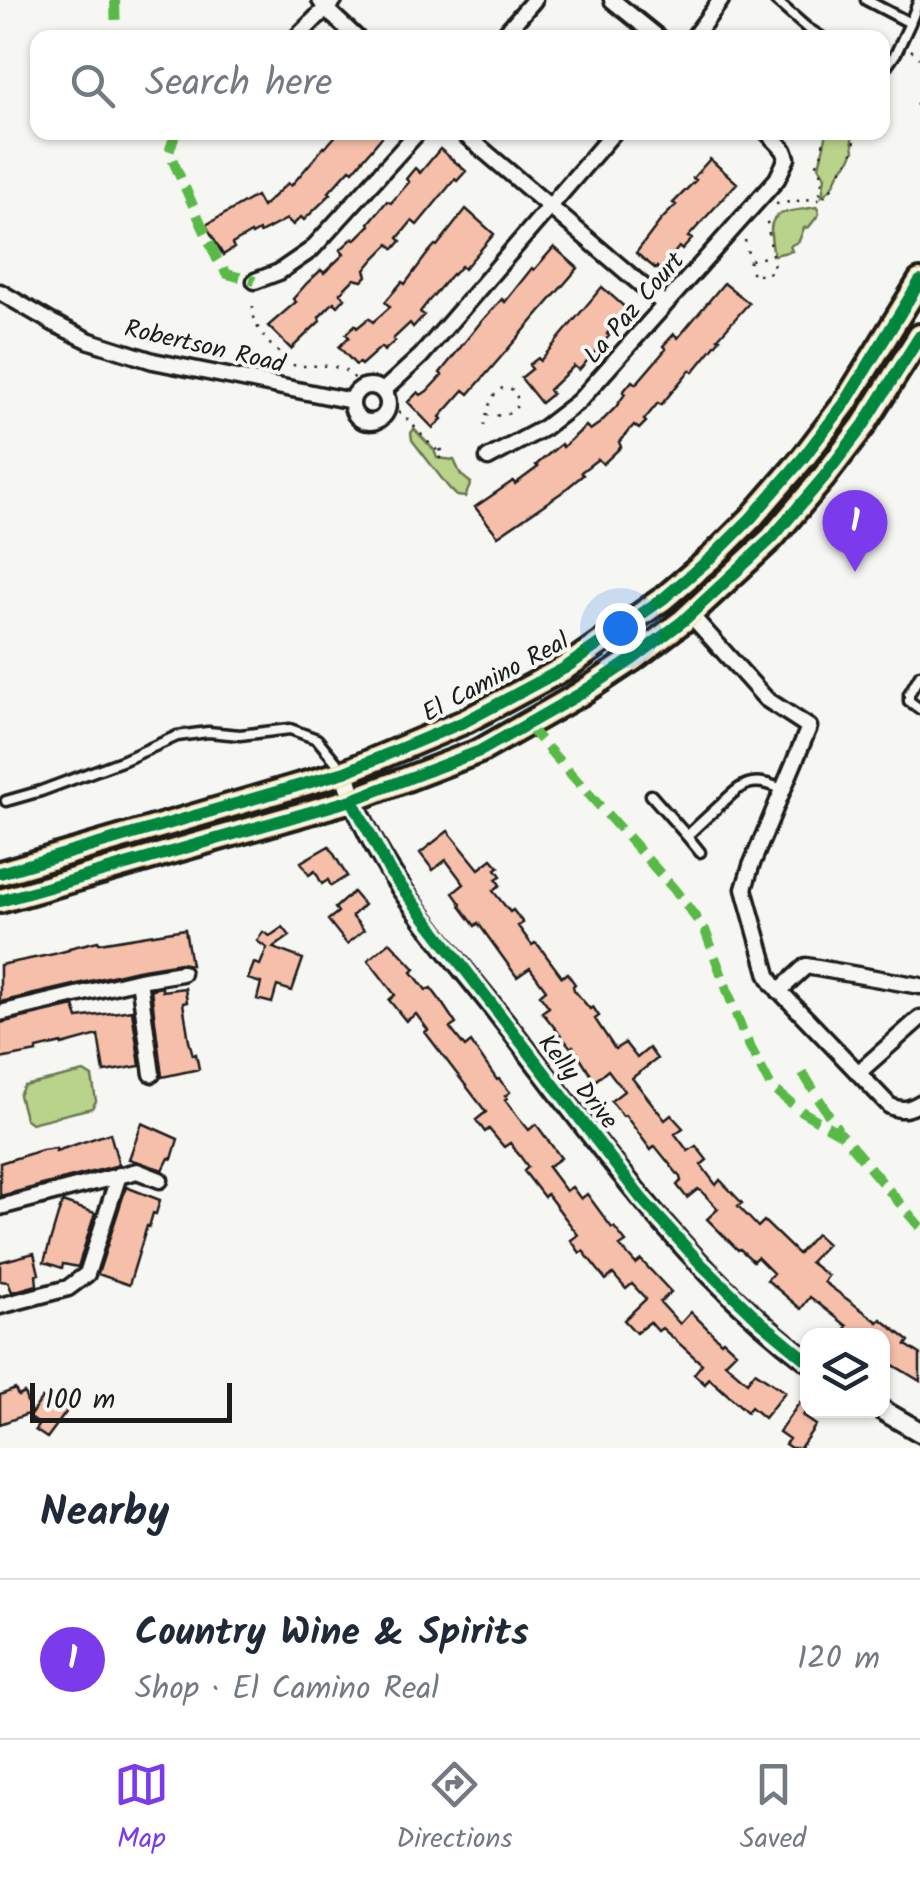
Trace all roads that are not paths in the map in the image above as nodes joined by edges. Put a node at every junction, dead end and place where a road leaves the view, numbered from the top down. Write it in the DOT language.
graph roads {
  1 [pos="534,0"];
  2 [pos="612,0"];
  3 [pos="722,0"];
  4 [pos="775,0"];
  5 [pos="866,0"];
  6 [pos="919,0"];
  7 [pos="327,3"];
  8 [pos="910,24"];
  9 [pos="303,30"];
  10 [pos="350,30"];
  11 [pos="508,30"];
  12 [pos="649,30"];
  13 [pos="699,30"];
  14 [pos="810,30"];
  15 [pos="890,61"];
  16 [pos="411,140"];
  17 [pos="471,140"];
  18 [pos="607,140"];
  19 [pos="774,140"];
  20 [pos="550,209"];
  21 [pos="920,280"];
  22 [pos="254,281"];
  23 [pos="0,292"];
  24 [pos="664,304"];
  25 [pos="920,336"];
  26 [pos="384,392"];
  27 [pos="352,401"];
  28 [pos="488,458"];
  29 [pos="690,614"];
  30 [pos="920,675"];
  31 [pos="920,709"];
  32 [pos="345,772"];
  33 [pos="783,790"];
  34 [pos="651,795"];
  35 [pos="352,800"];
  36 [pos="6,801"];
  37 [pos="687,836"];
  38 [pos="700,852"];
  39 [pos="0,873"];
  40 [pos="0,902"];
  41 [pos="182,973"];
  42 [pos="139,980"];
  43 [pos="920,986"];
  44 [pos="780,991"];
  45 [pos="0,1013"];
  46 [pos="920,1018"];
  47 [pos="858,1073"];
  48 [pos="152,1074"];
  49 [pos="920,1104"];
  50 [pos="120,1175"];
  51 [pos="160,1180"];
  52 [pos="0,1206"];
  53 [pos="0,1306"];
  54 [pos="800,1354"];
  55 [pos="890,1415"];
  56 [pos="919,1431"];
  57 [pos="908,1448"];
  1 -- 11 [label="street"];
  2 -- 12 [label="street"];
  3 -- 13 [label="street"];
  4 -- 14 [label="lane"];
  5 -- 8 [label="lane"];
  6 -- 8 [label="lane"];
  7 -- 9 [label="street"];
  7 -- 10 [label="street"];
  8 -- 15 [label="lane"];
  16 -- 22 [label="street"];
  17 -- 20 [label="street"];
  18 -- 20 [label="street"];
  19 -- 24 [label="street, La Paz Court"];
  20 -- 24 [label="street"];
  20 -- 26 [label="street"];
  21 -- 32 [label="main road, El Camino Real"];
  23 -- 27 [label="street, Robertson Road"];
  24 -- 28 [label="street, La Paz Court"];
  25 -- 29 [label="main road"];
  26 -- 27 [label="street"];
  26 -- 27 [label="street"];
  29 -- 33 [label="street"];
  29 -- 35 [label="main road"];
  30 -- 31 [label="lane"];
  32 -- 35 [label="street, Kelly Drive"];
  32 -- 36 [label="lane"];
  32 -- 39 [label="main road, El Camino Real"];
  33 -- 37 [label="lane"];
  33 -- 44 [label="street"];
  34 -- 37 [label="lane"];
  35 -- 40 [label="main road"];
  35 -- 54 [label="street, Kelly Drive"];
  37 -- 38 [label="lane"];
  41 -- 42 [label="street"];
  42 -- 45 [label="street"];
  42 -- 48 [label="street"];
  43 -- 44 [label="street"];
  44 -- 47 [label="street"];
  46 -- 47 [label="street"];
  47 -- 49 [label="street"];
  50 -- 51 [label="street"];
  50 -- 52 [label="street"];
  50 -- 53 [label="street"];
  55 -- 56 [label="street"];
  56 -- 57 [label="street"];
}
